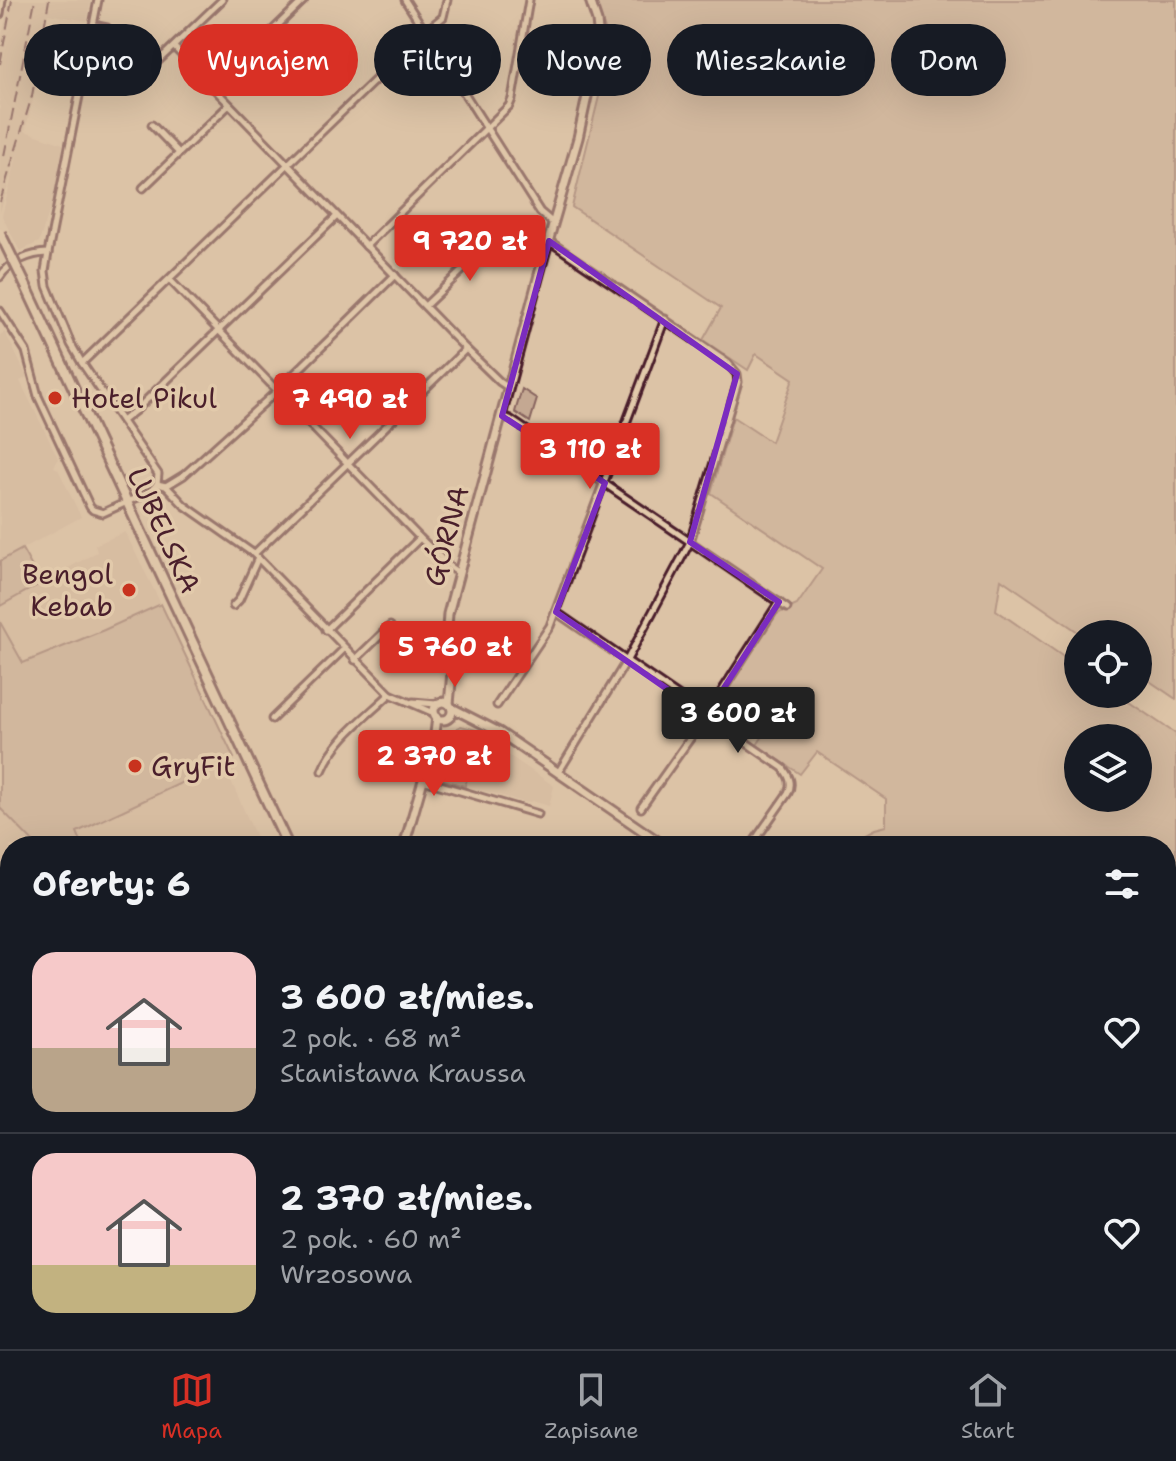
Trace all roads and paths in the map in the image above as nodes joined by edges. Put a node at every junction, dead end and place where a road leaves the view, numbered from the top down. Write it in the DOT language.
graph roads {
  1 [pos="2,0"];
  2 [pos="98,0"];
  3 [pos="222,0"];
  4 [pos="304,0"];
  5 [pos="405,0"];
  6 [pos="447,0"];
  7 [pos="529,0"];
  8 [pos="590,0"];
  9 [pos="0,14"];
  10 [pos="93,24"];
  11 [pos="279,24"];
  12 [pos="420,24"];
  13 [pos="435,24"];
  14 [pos="174,47"];
  15 [pos="178,51"];
  16 [pos="162,58"];
  17 [pos="374,82"];
  18 [pos="79,96"];
  19 [pos="221,96"];
  20 [pos="466,96"];
  21 [pos="229,105"];
  22 [pos="152,125"];
  23 [pos="487,129"];
  24 [pos="179,153"];
  25 [pos="288,165"];
  26 [pos="143,188"];
  27 [pos="337,216"];
  28 [pos="554,224"];
  29 [pos="0,233"];
  30 [pos="494,240"];
  31 [pos="549,241"];
  32 [pos="366,246"];
  33 [pos="48,253"];
  34 [pos="395,275"];
  35 [pos="0,277"];
  36 [pos="170,280"];
  37 [pos="425,306"];
  38 [pos="0,311"];
  39 [pos="665,319"];
  40 [pos="2,321"];
  41 [pos="219,331"];
  42 [pos="466,349"];
  43 [pos="82,363"];
  44 [pos="509,388"];
  45 [pos="277,391"];
  46 [pos="502,416"];
  47 [pos="122,421"];
  48 [pos="348,463"];
  49 [pos="605,483"];
  50 [pos="157,484"];
  51 [pos="166,486"];
  52 [pos="127,503"];
  53 [pos="420,538"];
  54 [pos="690,542"];
  55 [pos="256,556"];
  56 [pos="459,573"];
  57 [pos="779,602"];
  58 [pos="233,606"];
  59 [pos="787,608"];
  60 [pos="556,612"];
  61 [pos="390,626"];
  62 [pos="326,630"];
  63 [pos="345,648"];
  64 [pos="355,660"];
  65 [pos="627,660"];
  66 [pos="390,694"];
  67 [pos="497,705"];
  68 [pos="443,711"];
  69 [pos="706,716"];
  70 [pos="272,719"];
  71 [pos="322,771"];
  72 [pos="558,773"];
  73 [pos="423,780"];
  74 [pos="641,808"];
  75 [pos="538,814"];
  76 [pos="283,836"];
  77 [pos="407,836"];
  78 [pos="644,836"];
  79 [pos="758,836"];
  1 -- 9 [label="street"];
  2 -- 10 [label="street"];
  3 -- 14 [label="street"];
  4 -- 11 [label="street"];
  5 -- 12 [label="street"];
  6 -- 13 [label="street"];
  7 -- 23 [label="street"];
  8 -- 28 [label="street, GÓRNA"];
  14 -- 15 [label="street"];
  14 -- 16 [label="street"];
  17 -- 25 [label="street"];
  18 -- 33 [label="street"];
  19 -- 21 [label="street"];
  20 -- 23 [label="street"];
  21 -- 24 [label="street"];
  21 -- 25 [label="street"];
  22 -- 24 [label="street"];
  23 -- 28 [label="street"];
  23 -- 32 [label="street"];
  24 -- 26 [label="street"];
  25 -- 27 [label="street"];
  25 -- 36 [label="street"];
  27 -- 32 [label="street"];
  27 -- 41 [label="street"];
  28 -- 31 [label="street, GÓRNA"];
  29 -- 52 [label="main road, LUBELSKA, bridge"];
  30 -- 37 [label="street"];
  31 -- 39 [label="street"];
  31 -- 44 [label="street, GÓRNA"];
  32 -- 34 [label="street"];
  33 -- 35 [label="street"];
  33 -- 43 [label="street"];
  34 -- 37 [label="street"];
  34 -- 45 [label="street"];
  36 -- 41 [label="street"];
  36 -- 43 [label="street"];
  37 -- 42 [label="street"];
  38 -- 40 [label="street"];
  39 -- 49 [label="street"];
  39 -- 54 [label="street"];
  40 -- 52 [label="street"];
  41 -- 45 [label="street"];
  41 -- 47 [label="street"];
  42 -- 44 [label="street"];
  42 -- 48 [label="street"];
  43 -- 47 [label="street"];
  44 -- 46 [label="street, GÓRNA"];
  45 -- 48 [label="street"];
  45 -- 51 [label="street"];
  46 -- 49 [label="street"];
  46 -- 56 [label="street, GÓRNA"];
  47 -- 50 [label="street"];
  48 -- 53 [label="street"];
  48 -- 55 [label="street"];
  49 -- 54 [label="street"];
  49 -- 60 [label="street"];
  50 -- 51 [label="street"];
  50 -- 52 [label="street"];
  51 -- 55 [label="street"];
  52 -- 76 [label="main road, LUBELSKA"];
  53 -- 56 [label="street"];
  53 -- 62 [label="street"];
  54 -- 57 [label="street"];
  54 -- 65 [label="street"];
  55 -- 58 [label="street"];
  55 -- 62 [label="street"];
  56 -- 68 [label="street, GÓRNA"];
  57 -- 59 [label="street"];
  57 -- 69 [label="street"];
  60 -- 65 [label="street"];
  60 -- 67 [label="street"];
  61 -- 64 [label="street"];
  62 -- 63 [label="street"];
  63 -- 64 [label="street"];
  63 -- 70 [label="street"];
  64 -- 66 [label="street"];
  65 -- 69 [label="street"];
  65 -- 72 [label="street"];
  66 -- 68 [label="street"];
  66 -- 71 [label="street"];
  68 -- 72 [label="street"];
  68 -- 73 [label="street, GÓRNA"];
  69 -- 74 [label="street"];
  69 -- 79 [label="street"];
  72 -- 78 [label="street"];
  73 -- 75 [label="street"];
  73 -- 77 [label="street, GÓRNA"];
}
